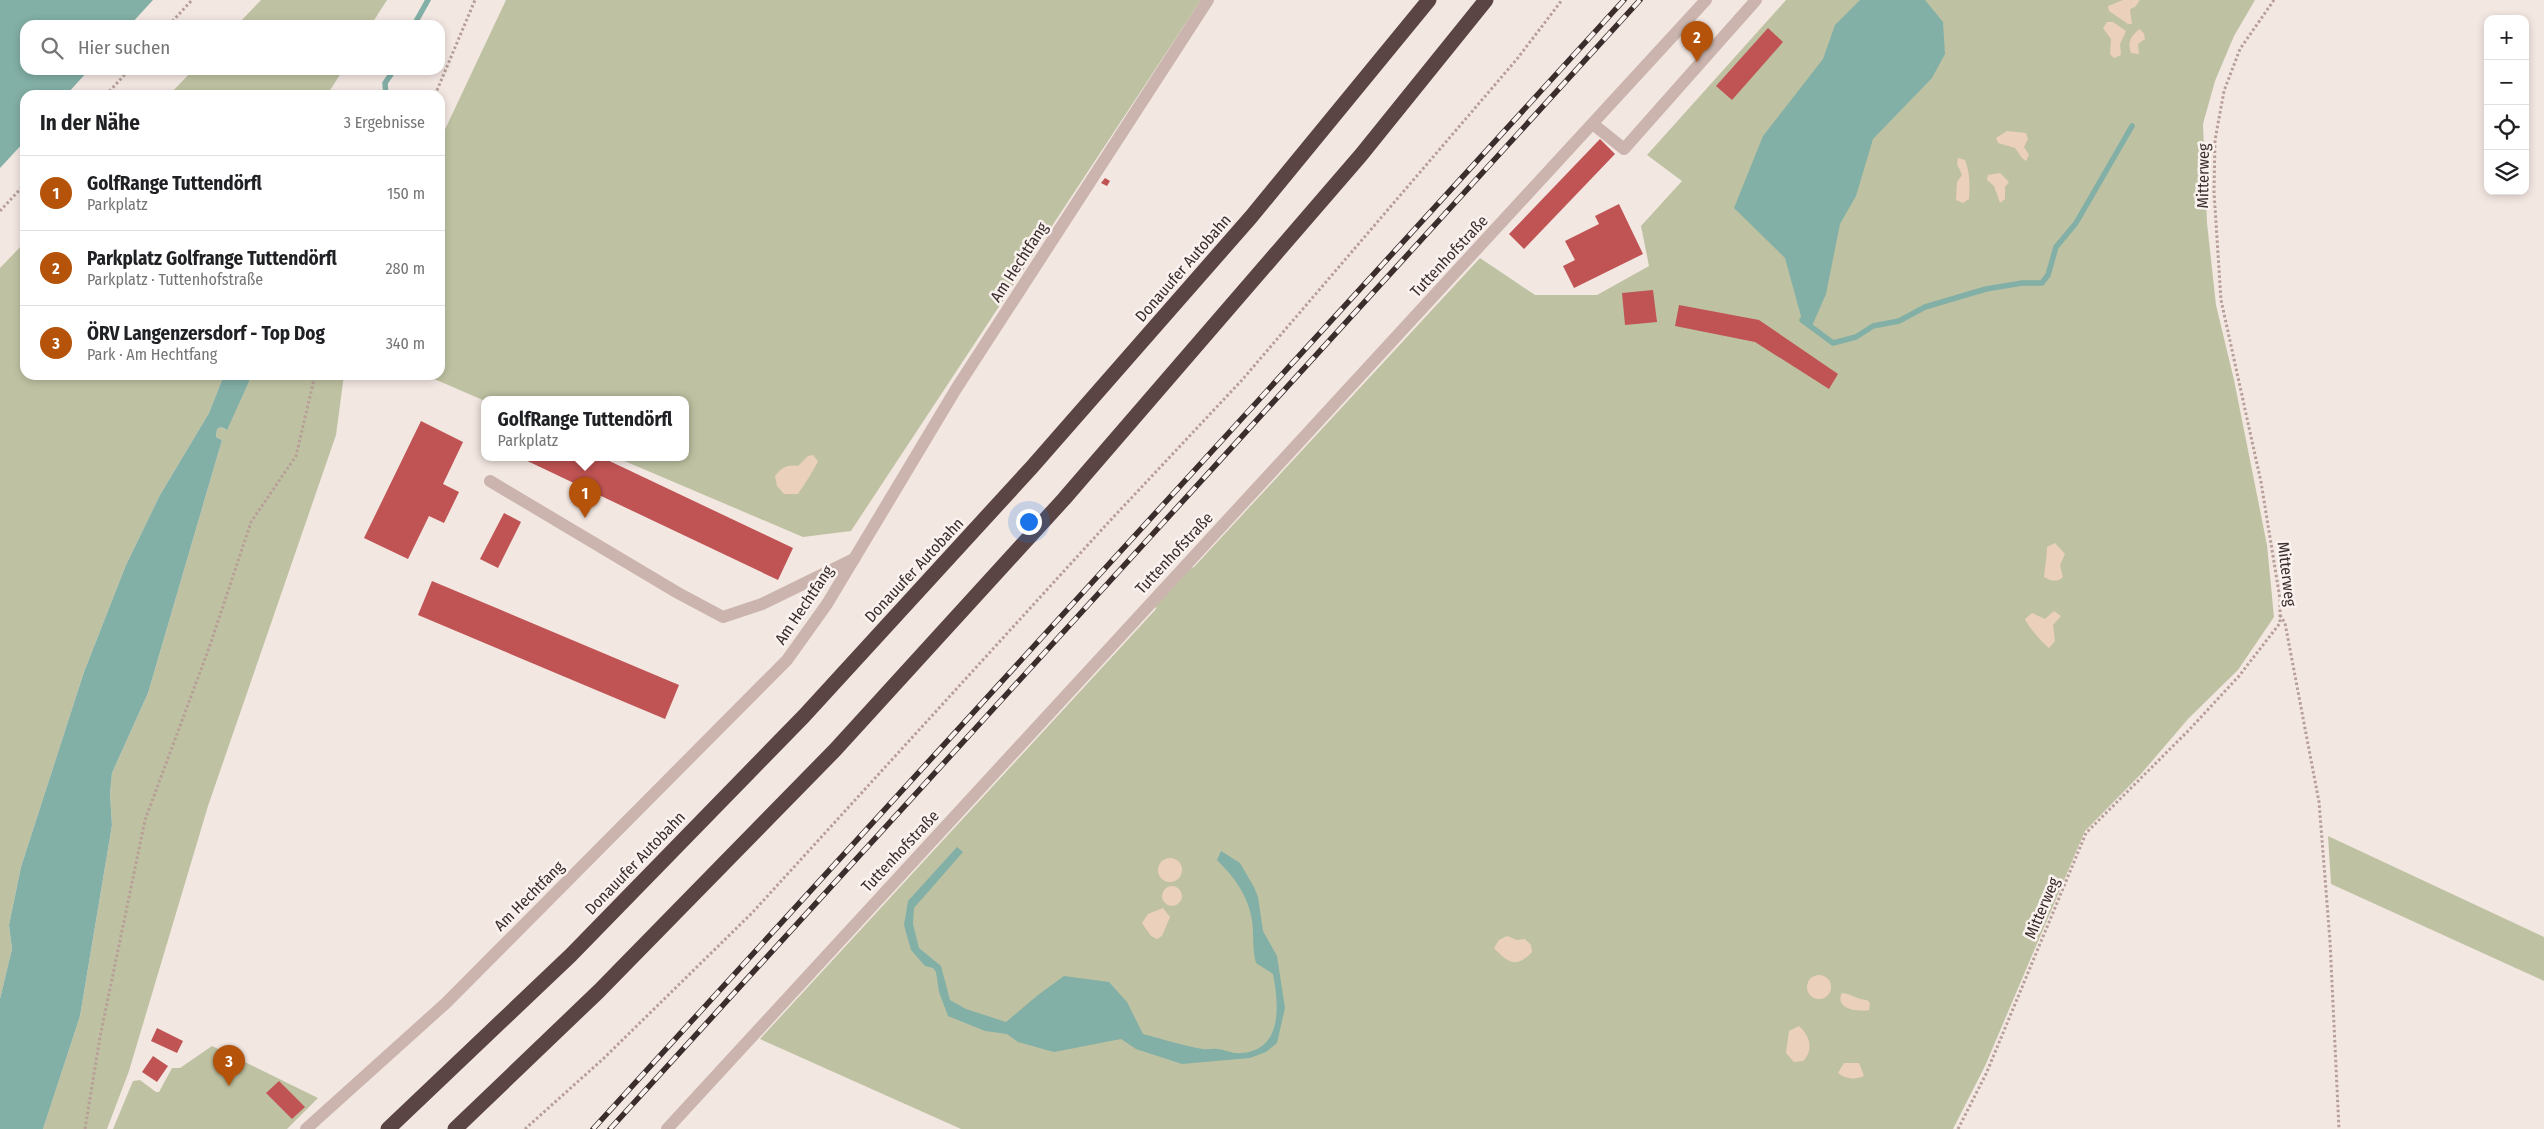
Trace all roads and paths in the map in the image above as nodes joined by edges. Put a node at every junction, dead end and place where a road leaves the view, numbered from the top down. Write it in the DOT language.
graph roads {
  1 [pos="192,0"];
  2 [pos="475,0"];
  3 [pos="1208,0"];
  4 [pos="1429,0"];
  5 [pos="1486,0"];
  6 [pos="1562,0"];
  7 [pos="1706,0"];
  8 [pos="1756,0"];
  9 [pos="2274,0"];
  10 [pos="174,20"];
  11 [pos="445,71"];
  12 [pos="124,75"];
  13 [pos="443,75"];
  14 [pos="110,90"];
  15 [pos="437,90"];
  16 [pos="1593,124"];
  17 [pos="20,189"];
  18 [pos="0,211"];
  19 [pos="314,380"];
  20 [pos="490,481"];
  21 [pos="854,559"];
  22 [pos="2280,614"];
  23 [pos="85,1129"];
  24 [pos="306,1129"];
  25 [pos="388,1129"];
  26 [pos="455,1129"];
  27 [pos="525,1129"];
  28 [pos="667,1129"];
  29 [pos="1958,1129"];
  30 [pos="2339,1129"];
  1 -- 10 [label="path"];
  2 -- 11 [label="path"];
  3 -- 21 [label="street, Am Hechtfang"];
  4 -- 25 [label="highway, Donauufer Autobahn"];
  5 -- 26 [label="highway"];
  6 -- 27 [label="path"];
  7 -- 16 [label="street, Tuttenhofstraße"];
  8 -- 16 [label="street"];
  9 -- 22 [label="path, Mitterweg"];
  12 -- 14 [label="path"];
  13 -- 15 [label="path"];
  16 -- 28 [label="street, Tuttenhofstraße"];
  17 -- 18 [label="path"];
  19 -- 23 [label="path"];
  20 -- 21 [label="street"];
  21 -- 24 [label="street, Am Hechtfang"];
  22 -- 29 [label="path, Mitterweg"];
  22 -- 30 [label="path"];
}
